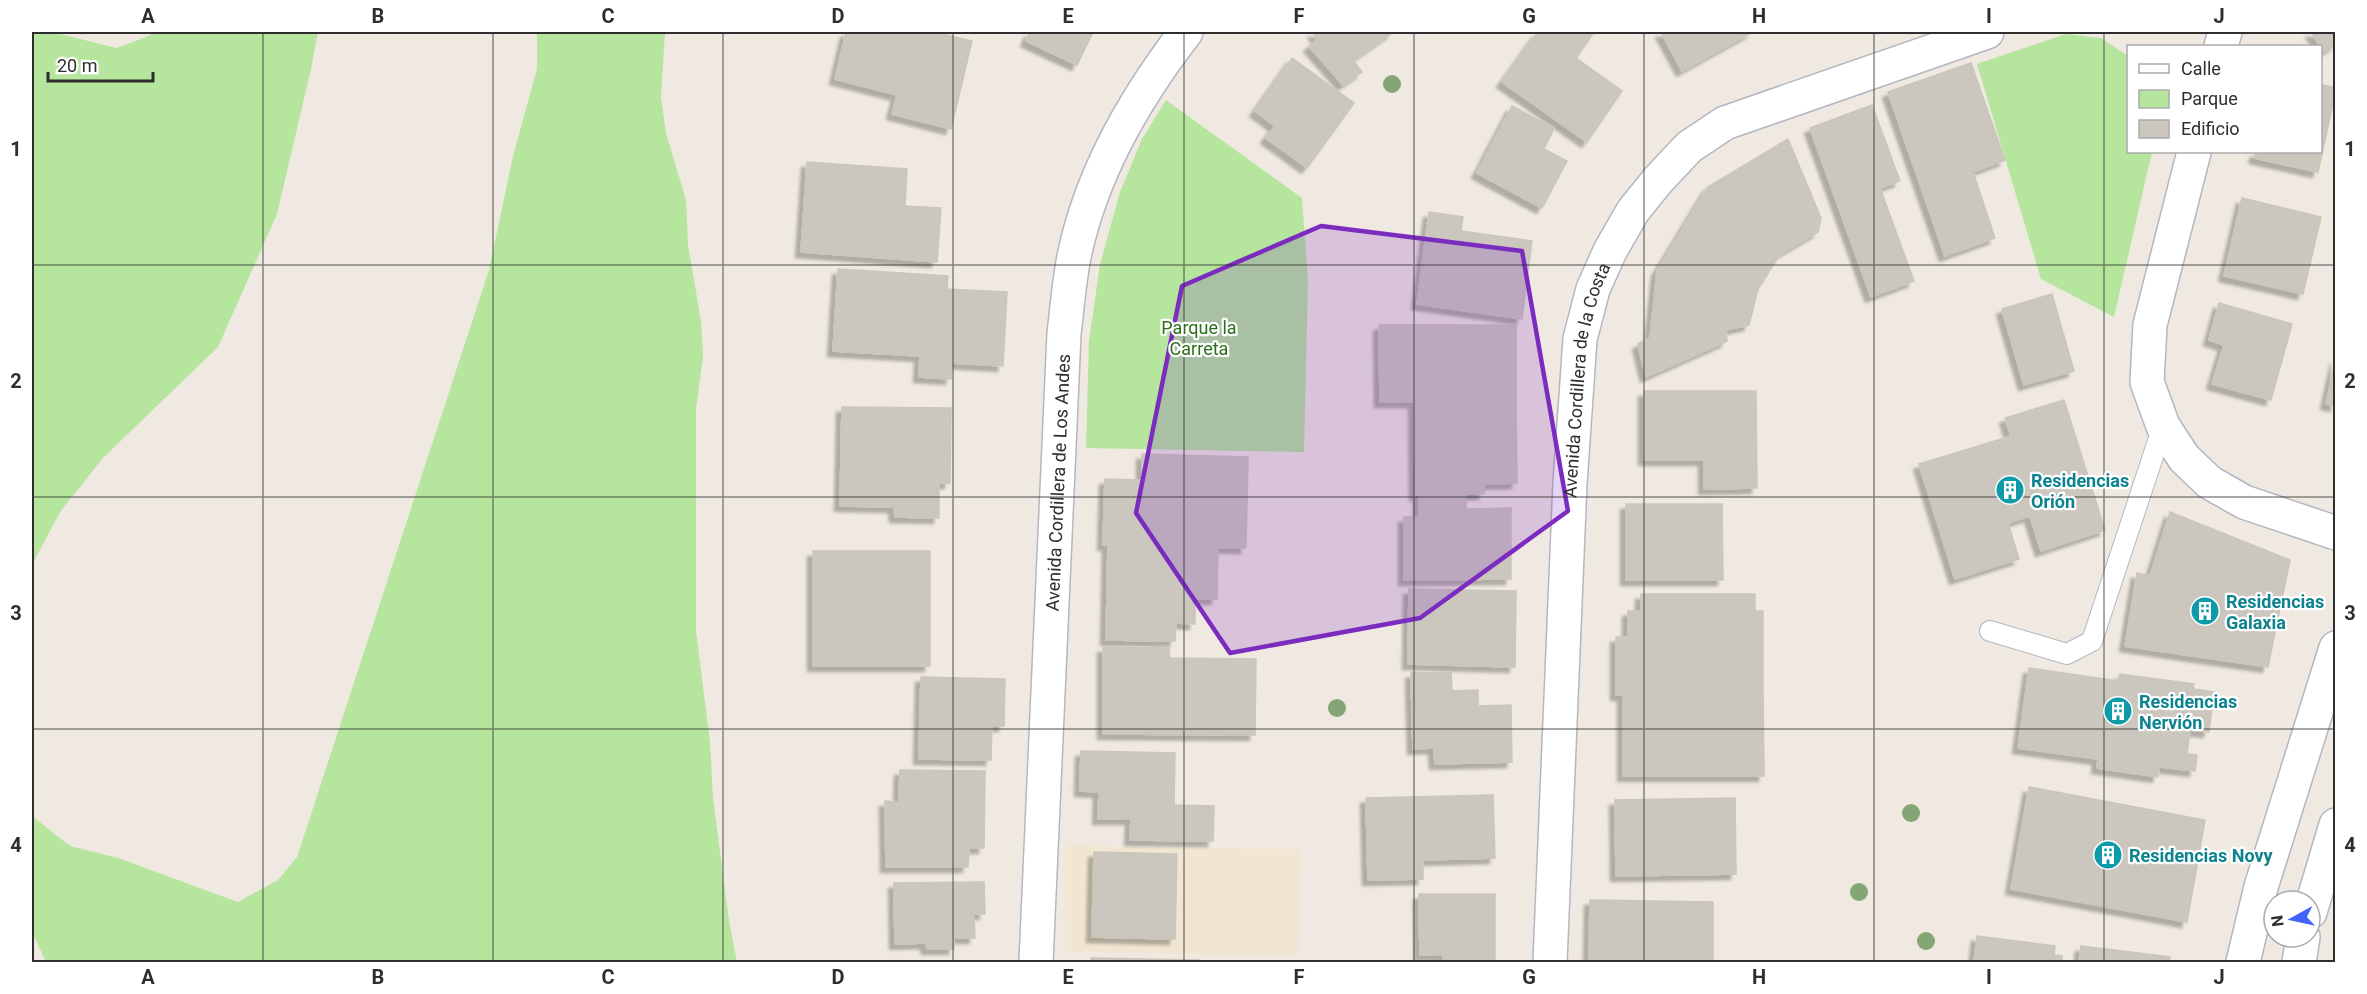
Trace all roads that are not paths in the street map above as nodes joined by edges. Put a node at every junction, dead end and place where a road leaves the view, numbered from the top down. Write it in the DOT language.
graph roads {
  1 [pos="1186,32"];
  2 [pos="1987,32"];
  3 [pos="2194,153"];
  4 [pos="2163,426"];
  5 [pos="2336,532"];
  6 [pos="1990,631"];
  7 [pos="2336,648"];
  8 [pos="2336,825"];
  9 [pos="2317,889"];
  10 [pos="1036,963"];
  11 [pos="1550,963"];
  12 [pos="2243,963"];
  1 -- 10 [label="street, Avenida Cordillera de Los Andes"];
  2 -- 11 [label="street, Avenida Cordillera de la Costa"];
  3 -- 4 [label="street"];
  4 -- 5 [label="street"];
  4 -- 6 [label="lane"];
  7 -- 12 [label="street"];
  8 -- 9 [label="street"];
}
